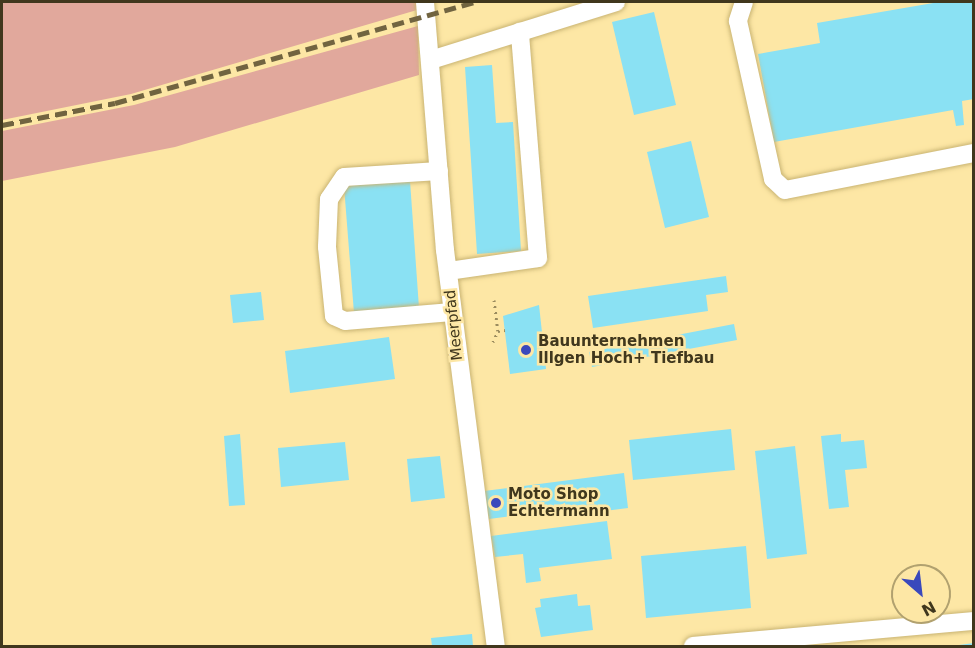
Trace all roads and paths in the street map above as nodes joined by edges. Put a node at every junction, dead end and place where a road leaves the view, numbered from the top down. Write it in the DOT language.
graph roads {
  1 [pos="425,2"];
  2 [pos="616,2"];
  3 [pos="744,2"];
  4 [pos="520,32"];
  5 [pos="431,60"];
  6 [pos="974,153"];
  7 [pos="439,171"];
  8 [pos="448,271"];
  9 [pos="494,300"];
  10 [pos="452,312"];
  11 [pos="505,330"];
  12 [pos="498,331"];
  13 [pos="493,342"];
  14 [pos="974,621"];
  15 [pos="496,646"];
  16 [pos="693,646"];
  1 -- 5 [label="street, Meerpfad"];
  2 -- 4 [label="street"];
  3 -- 6 [label="street"];
  4 -- 5 [label="street"];
  4 -- 8 [label="street"];
  5 -- 7 [label="street, Meerpfad"];
  7 -- 8 [label="street, Meerpfad"];
  7 -- 10 [label="street"];
  8 -- 10 [label="street, Meerpfad"];
  9 -- 12 [label="path"];
  10 -- 15 [label="street, Meerpfad"];
  11 -- 12 [label="path"];
  12 -- 13 [label="path"];
  14 -- 16 [label="street"];
}
